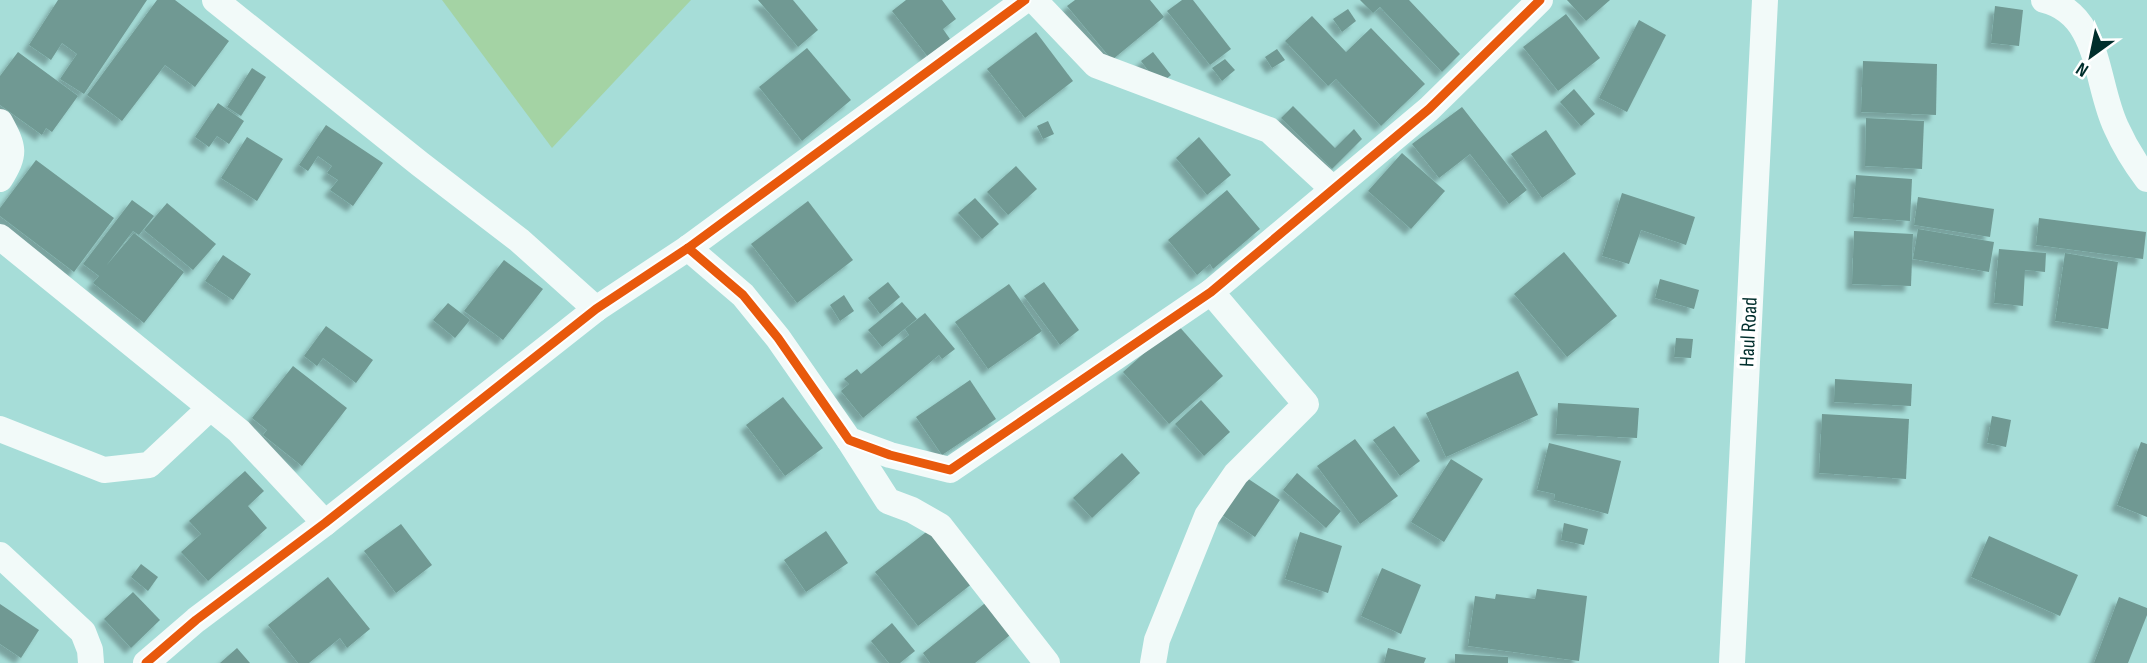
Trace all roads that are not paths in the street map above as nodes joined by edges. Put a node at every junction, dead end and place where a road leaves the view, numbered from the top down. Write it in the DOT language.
graph roads {
  1 [pos="215,0"];
  2 [pos="1025,0"];
  3 [pos="1034,0"];
  4 [pos="1540,0"];
  5 [pos="1765,0"];
  6 [pos="2044,0"];
  7 [pos="0,122"];
  8 [pos="2147,178"];
  9 [pos="0,179"];
  10 [pos="1333,189"];
  11 [pos="0,237"];
  12 [pos="688,248"];
  13 [pos="1211,292"];
  14 [pos="596,309"];
  15 [pos="211,408"];
  16 [pos="0,429"];
  17 [pos="849,440"];
  18 [pos="325,523"];
  19 [pos="0,555"];
  20 [pos="91,663"];
  21 [pos="146,663"];
  22 [pos="1047,663"];
  23 [pos="1153,663"];
  24 [pos="1732,663"];
  1 -- 14 [label="street"];
  2 -- 12 [label="street"];
  3 -- 10 [label="street"];
  4 -- 10 [label="street"];
  5 -- 24 [label="street, Haul Road"];
  6 -- 8 [label="street"];
  7 -- 9 [label="street"];
  10 -- 13 [label="street"];
  11 -- 15 [label="street"];
  12 -- 14 [label="street"];
  12 -- 17 [label="street"];
  13 -- 17 [label="street"];
  13 -- 23 [label="street"];
  14 -- 18 [label="street"];
  15 -- 16 [label="street"];
  15 -- 18 [label="street"];
  17 -- 22 [label="street"];
  18 -- 21 [label="street"];
  19 -- 20 [label="street"];
}
